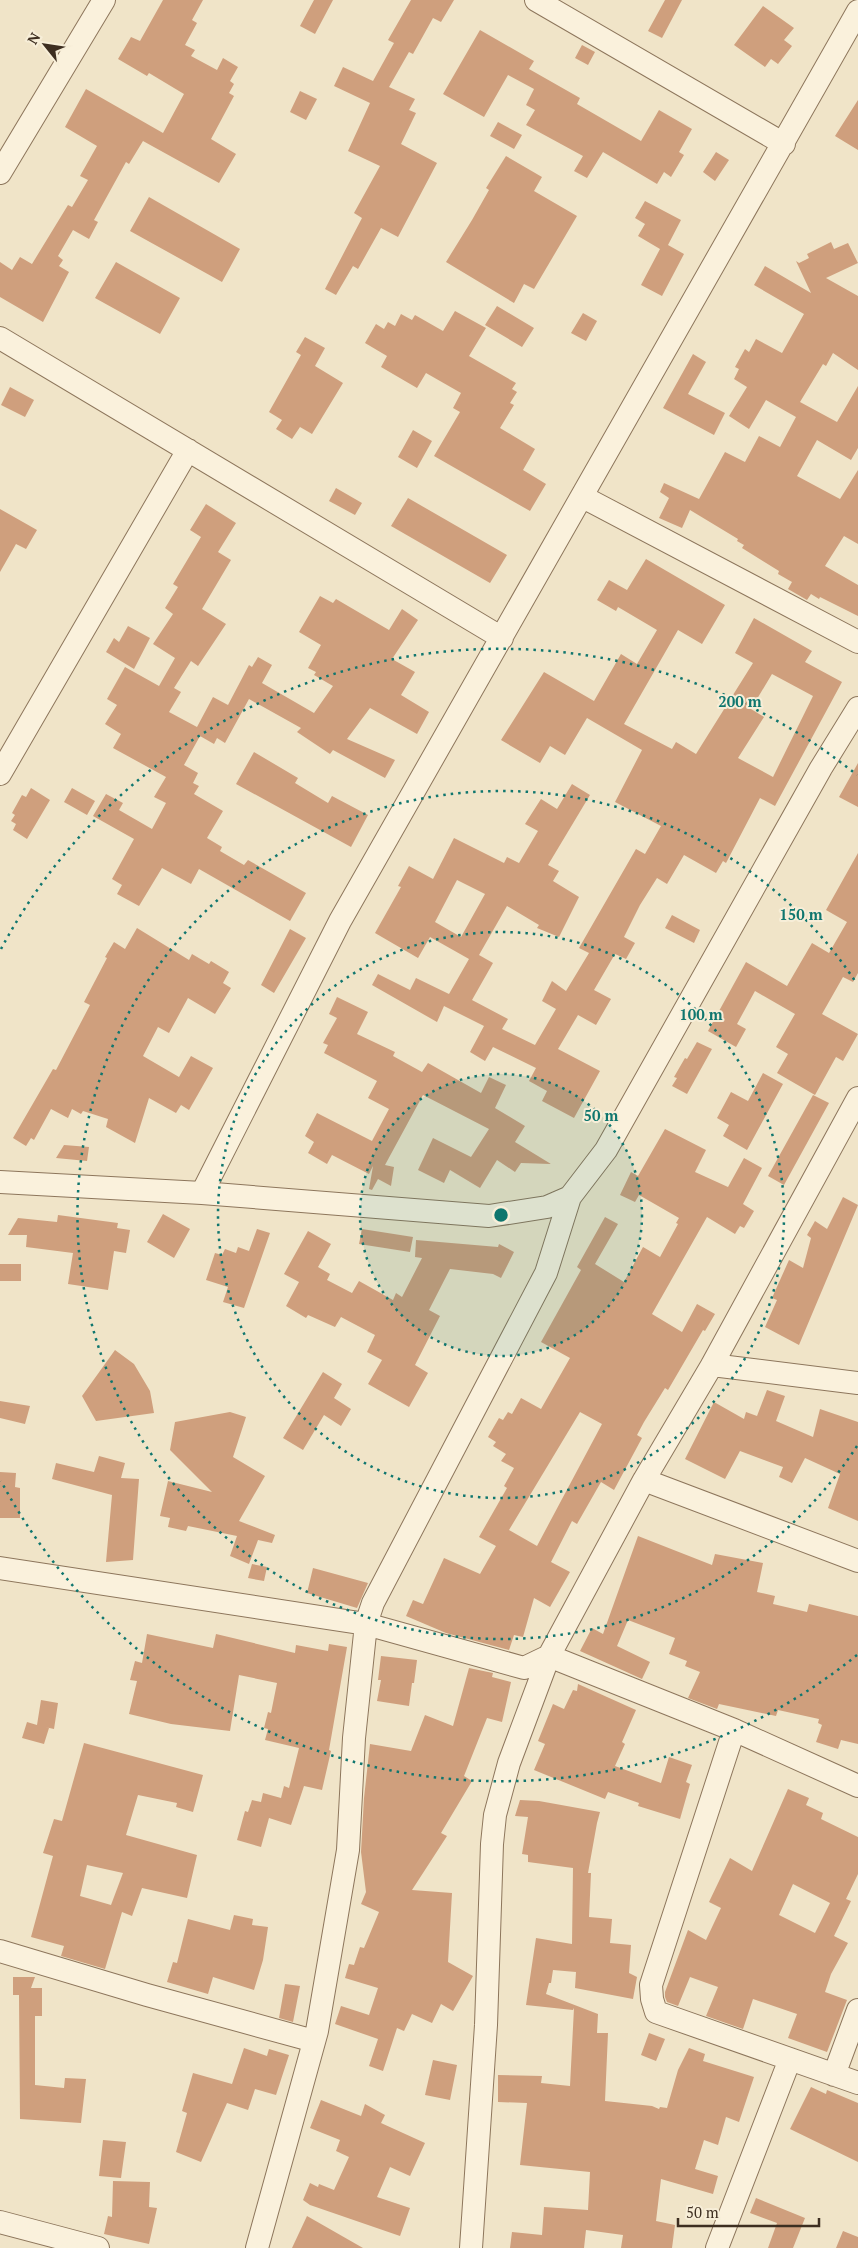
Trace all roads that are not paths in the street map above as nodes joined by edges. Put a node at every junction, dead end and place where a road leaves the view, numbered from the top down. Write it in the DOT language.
graph roads {
  1 [pos="104,0"];
  2 [pos="536,0"];
  3 [pos="858,11"];
  4 [pos="784,144"];
  5 [pos="0,173"];
  6 [pos="0,338"];
  7 [pos="188,450"];
  8 [pos="583,497"];
  9 [pos="502,638"];
  10 [pos="858,642"];
  11 [pos="858,708"];
  12 [pos="0,774"];
  13 [pos="858,1098"];
  14 [pos="0,1182"];
  15 [pos="202,1193"];
  16 [pos="570,1197"];
  17 [pos="712,1366"];
  18 [pos="858,1383"];
  19 [pos="644,1480"];
  20 [pos="858,1561"];
  21 [pos="0,1568"];
  22 [pos="366,1624"];
  23 [pos="549,1656"];
  24 [pos="734,1730"];
  25 [pos="858,1786"];
  26 [pos="0,1951"];
  27 [pos="858,2010"];
  28 [pos="314,2041"];
  29 [pos="790,2059"];
  30 [pos="834,2076"];
  31 [pos="858,2082"];
  32 [pos="0,2222"];
  33 [pos="98,2248"];
  34 [pos="257,2248"];
  35 [pos="471,2248"];
  36 [pos="717,2248"];
  1 -- 5 [label="street"];
  2 -- 4 [label="street"];
  3 -- 4 [label="street"];
  4 -- 8 [label="street"];
  6 -- 7 [label="street"];
  7 -- 9 [label="street"];
  7 -- 12 [label="street"];
  8 -- 9 [label="street"];
  8 -- 10 [label="street"];
  9 -- 15 [label="street"];
  11 -- 16 [label="street"];
  13 -- 17 [label="street"];
  14 -- 15 [label="street"];
  15 -- 16 [label="street"];
  16 -- 22 [label="street"];
  17 -- 18 [label="street"];
  17 -- 19 [label="street"];
  19 -- 20 [label="street"];
  19 -- 23 [label="street"];
  21 -- 22 [label="street"];
  22 -- 23 [label="street"];
  22 -- 28 [label="street"];
  23 -- 24 [label="street"];
  23 -- 35 [label="street"];
  24 -- 25 [label="street"];
  24 -- 29 [label="street"];
  26 -- 28 [label="street"];
  27 -- 30 [label="street"];
  28 -- 34 [label="street"];
  29 -- 30 [label="street"];
  29 -- 36 [label="street"];
  30 -- 31 [label="street"];
  32 -- 33 [label="street"];
}
